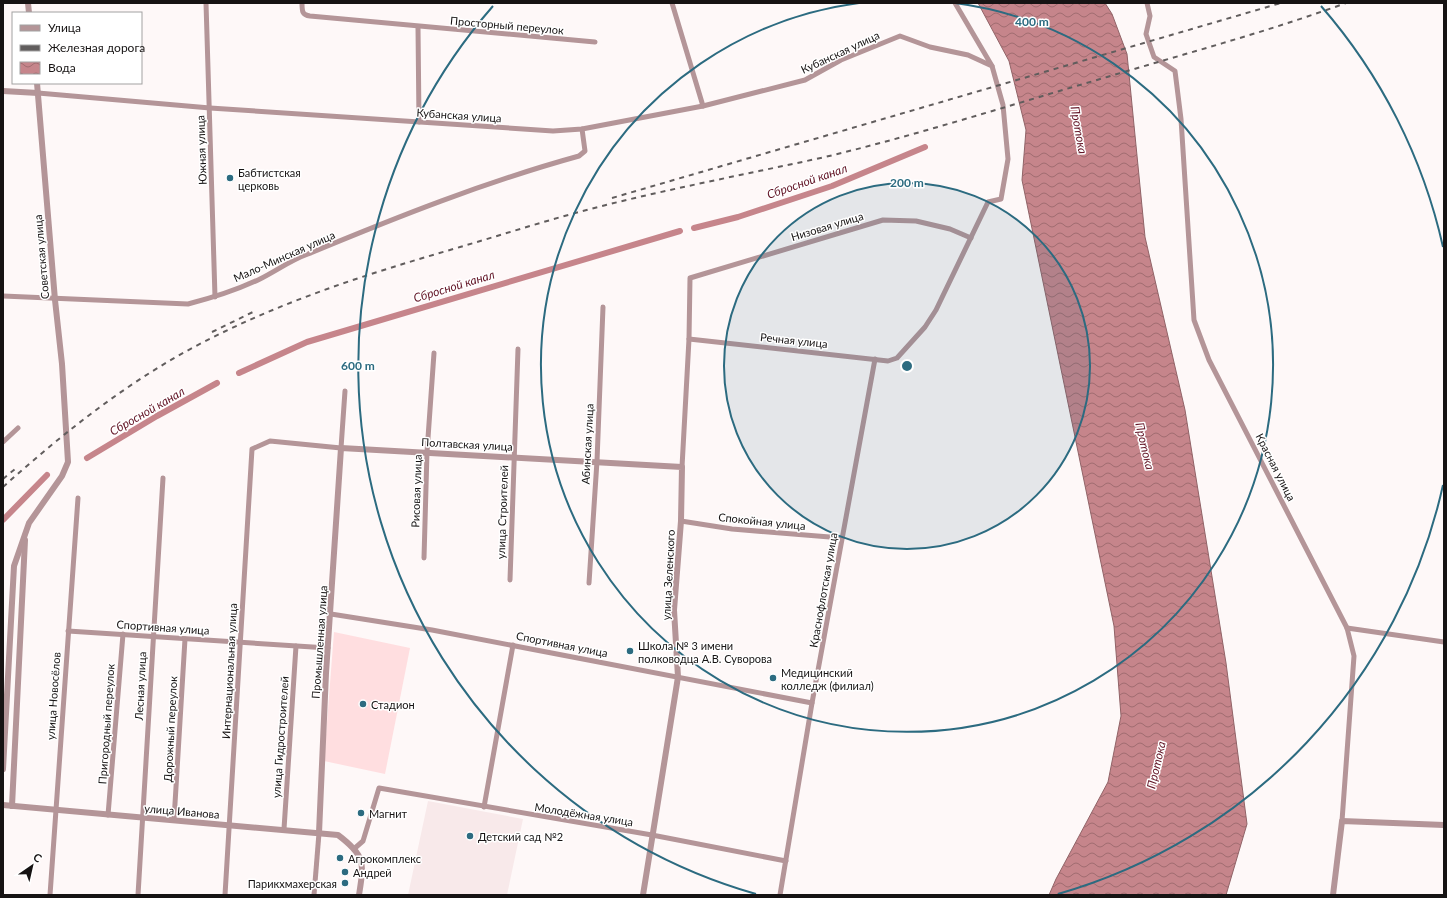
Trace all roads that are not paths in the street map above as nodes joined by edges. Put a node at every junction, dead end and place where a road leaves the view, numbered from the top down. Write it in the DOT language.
graph roads {
  1 [pos="206,3"];
  2 [pos="302,3"];
  3 [pos="672,3"];
  4 [pos="955,3"];
  5 [pos="1147,3"];
  6 [pos="418,27"];
  7 [pos="595,42"];
  8 [pos="992,66"];
  9 [pos="37,84"];
  10 [pos="3,91"];
  11 [pos="38,93"];
  12 [pos="703,106"];
  13 [pos="210,108"];
  14 [pos="419,122"];
  15 [pos="582,130"];
  16 [pos="971,238"];
  17 [pos="690,278"];
  18 [pos="3,296"];
  19 [pos="215,297"];
  20 [pos="55,300"];
  21 [pos="603,307"];
  22 [pos="689,339"];
  23 [pos="518,349"];
  24 [pos="434,353"];
  25 [pos="874,359"];
  26 [pos="345,391"];
  27 [pos="18,428"];
  28 [pos="3,442"];
  29 [pos="252,448"];
  30 [pos="341,448"];
  31 [pos="427,452"];
  32 [pos="515,457"];
  33 [pos="597,461"];
  34 [pos="682,467"];
  35 [pos="163,478"];
  36 [pos="78,498"];
  37 [pos="681,521"];
  38 [pos="25,534"];
  39 [pos="842,538"];
  40 [pos="424,558"];
  41 [pos="14,566"];
  42 [pos="25,566"];
  43 [pos="510,580"];
  44 [pos="590,582"];
  45 [pos="331,614"];
  46 [pos="1347,628"];
  47 [pos="68,631"];
  48 [pos="123,634"];
  49 [pos="153,636"];
  50 [pos="185,639"];
  51 [pos="240,642"];
  52 [pos="1444,642"];
  53 [pos="513,645"];
  54 [pos="296,646"];
  55 [pos="328,648"];
  56 [pos="678,678"];
  57 [pos="812,703"];
  58 [pos="3,769"];
  59 [pos="3,805"];
  60 [pos="12,806"];
  61 [pos="484,807"];
  62 [pos="55,810"];
  63 [pos="108,815"];
  64 [pos="142,818"];
  65 [pos="174,820"];
  66 [pos="1342,821"];
  67 [pos="1444,825"];
  68 [pos="229,826"];
  69 [pos="284,829"];
  70 [pos="318,833"];
  71 [pos="652,835"];
  72 [pos="355,848"];
  73 [pos="786,860"];
  74 [pos="50,895"];
  75 [pos="138,895"];
  76 [pos="225,895"];
  77 [pos="314,895"];
  78 [pos="359,895"];
  79 [pos="643,895"];
  80 [pos="780,895"];
  81 [pos="1333,895"];
  1 -- 13 [label="street, Южная улица"];
  2 -- 6 [label="street, Просторный переулок"];
  3 -- 12 [label="street"];
  4 -- 8 [label="street"];
  5 -- 46 [label="street, Красная улица"];
  6 -- 7 [label="street, Просторный переулок"];
  6 -- 14 [label="street"];
  8 -- 12 [label="street, Кубанская улица"];
  8 -- 16 [label="street"];
  9 -- 11 [label="street, Советская улица"];
  10 -- 11 [label="street, Кубанская улица"];
  11 -- 13 [label="street, Кубанская улица"];
  11 -- 20 [label="street, Советская улица"];
  12 -- 15 [label="street, Кубанская улица"];
  13 -- 14 [label="street, Кубанская улица"];
  13 -- 19 [label="street, Южная улица"];
  14 -- 15 [label="street, Кубанская улица"];
  15 -- 19 [label="street, Мало-Минская улица"];
  16 -- 17 [label="street, Низовая улица"];
  16 -- 25 [label="street, Речная улица"];
  17 -- 22 [label="street, улица Зеленского"];
  18 -- 20 [label="street, Мало-Минская улица"];
  19 -- 20 [label="street, Мало-Минская улица"];
  20 -- 38 [label="street, Советская улица"];
  21 -- 33 [label="street, Абинская улица"];
  22 -- 25 [label="street, Речная улица"];
  22 -- 34 [label="street, улица Зеленского"];
  23 -- 32 [label="street, улица Строителей"];
  24 -- 31 [label="street, Рисовая улица"];
  25 -- 39 [label="street, Краснофлотская улица"];
  26 -- 30 [label="street, Промышленная улица"];
  27 -- 28 [label="street"];
  29 -- 30 [label="street, Полтавская улица"];
  29 -- 51 [label="street, Интернациональная улица"];
  30 -- 31 [label="street, Полтавская улица"];
  30 -- 45 [label="street, Промышленная улица"];
  31 -- 32 [label="street, Полтавская улица"];
  31 -- 40 [label="street, Рисовая улица"];
  32 -- 33 [label="street, Полтавская улица"];
  32 -- 43 [label="street, улица Строителей"];
  33 -- 34 [label="street, Полтавская улица"];
  33 -- 44 [label="street, Абинская улица"];
  34 -- 37 [label="street, улица Зеленского"];
  35 -- 49 [label="street, Лесная улица"];
  36 -- 47 [label="street, улица Новосёлов"];
  37 -- 39 [label="street, Спокойная улица"];
  37 -- 56 [label="street, улица Зеленского"];
  38 -- 41 [label="street, Советская улица"];
  38 -- 42 [label="street"];
  39 -- 57 [label="street, Краснофлотская улица"];
  41 -- 42 [label="street"];
  41 -- 58 [label="street, Советская улица"];
  42 -- 60 [label="street"];
  45 -- 53 [label="street, Спортивная улица"];
  45 -- 55 [label="street, Промышленная улица"];
  46 -- 52 [label="street"];
  46 -- 66 [label="street, Красная улица"];
  47 -- 48 [label="street, Спортивная улица"];
  47 -- 62 [label="street, улица Новосёлов"];
  48 -- 49 [label="street, Спортивная улица"];
  48 -- 63 [label="street, Пригородный переулок"];
  49 -- 50 [label="street, Спортивная улица"];
  49 -- 64 [label="street, Лесная улица"];
  50 -- 51 [label="street, Спортивная улица"];
  50 -- 65 [label="street, Дорожный переулок"];
  51 -- 54 [label="street, Спортивная улица"];
  51 -- 68 [label="street, Интернациональная улица"];
  53 -- 56 [label="street, Спортивная улица"];
  53 -- 61 [label="street"];
  54 -- 55 [label="street, Спортивная улица"];
  54 -- 69 [label="street, улица Гидростроителей"];
  55 -- 70 [label="street, Промышленная улица"];
  56 -- 57 [label="street, Спортивная улица"];
  56 -- 71 [label="street, улица Зеленского"];
  57 -- 73 [label="street, Краснофлотская улица"];
  59 -- 60 [label="street, улица Иванова"];
  60 -- 62 [label="street, улица Иванова"];
  61 -- 71 [label="street, Молодёжная улица"];
  61 -- 72 [label="street, Молодёжная улица"];
  62 -- 63 [label="street, улица Иванова"];
  62 -- 74 [label="street, улица Новосёлов"];
  63 -- 64 [label="street, улица Иванова"];
  64 -- 65 [label="street, улица Иванова"];
  64 -- 75 [label="street, Лесная улица"];
  65 -- 68 [label="street, улица Иванова"];
  66 -- 67 [label="street"];
  66 -- 81 [label="street"];
  68 -- 69 [label="street, улица Иванова"];
  68 -- 76 [label="street, Интернациональная улица"];
  69 -- 70 [label="street, улица Иванова"];
  70 -- 72 [label="street, улица Иванова"];
  70 -- 77 [label="street, Промышленная улица"];
  71 -- 73 [label="street, Молодёжная улица"];
  71 -- 79 [label="street, улица Зеленского"];
  72 -- 78 [label="street"];
  73 -- 80 [label="street, Краснофлотская улица"];
}
